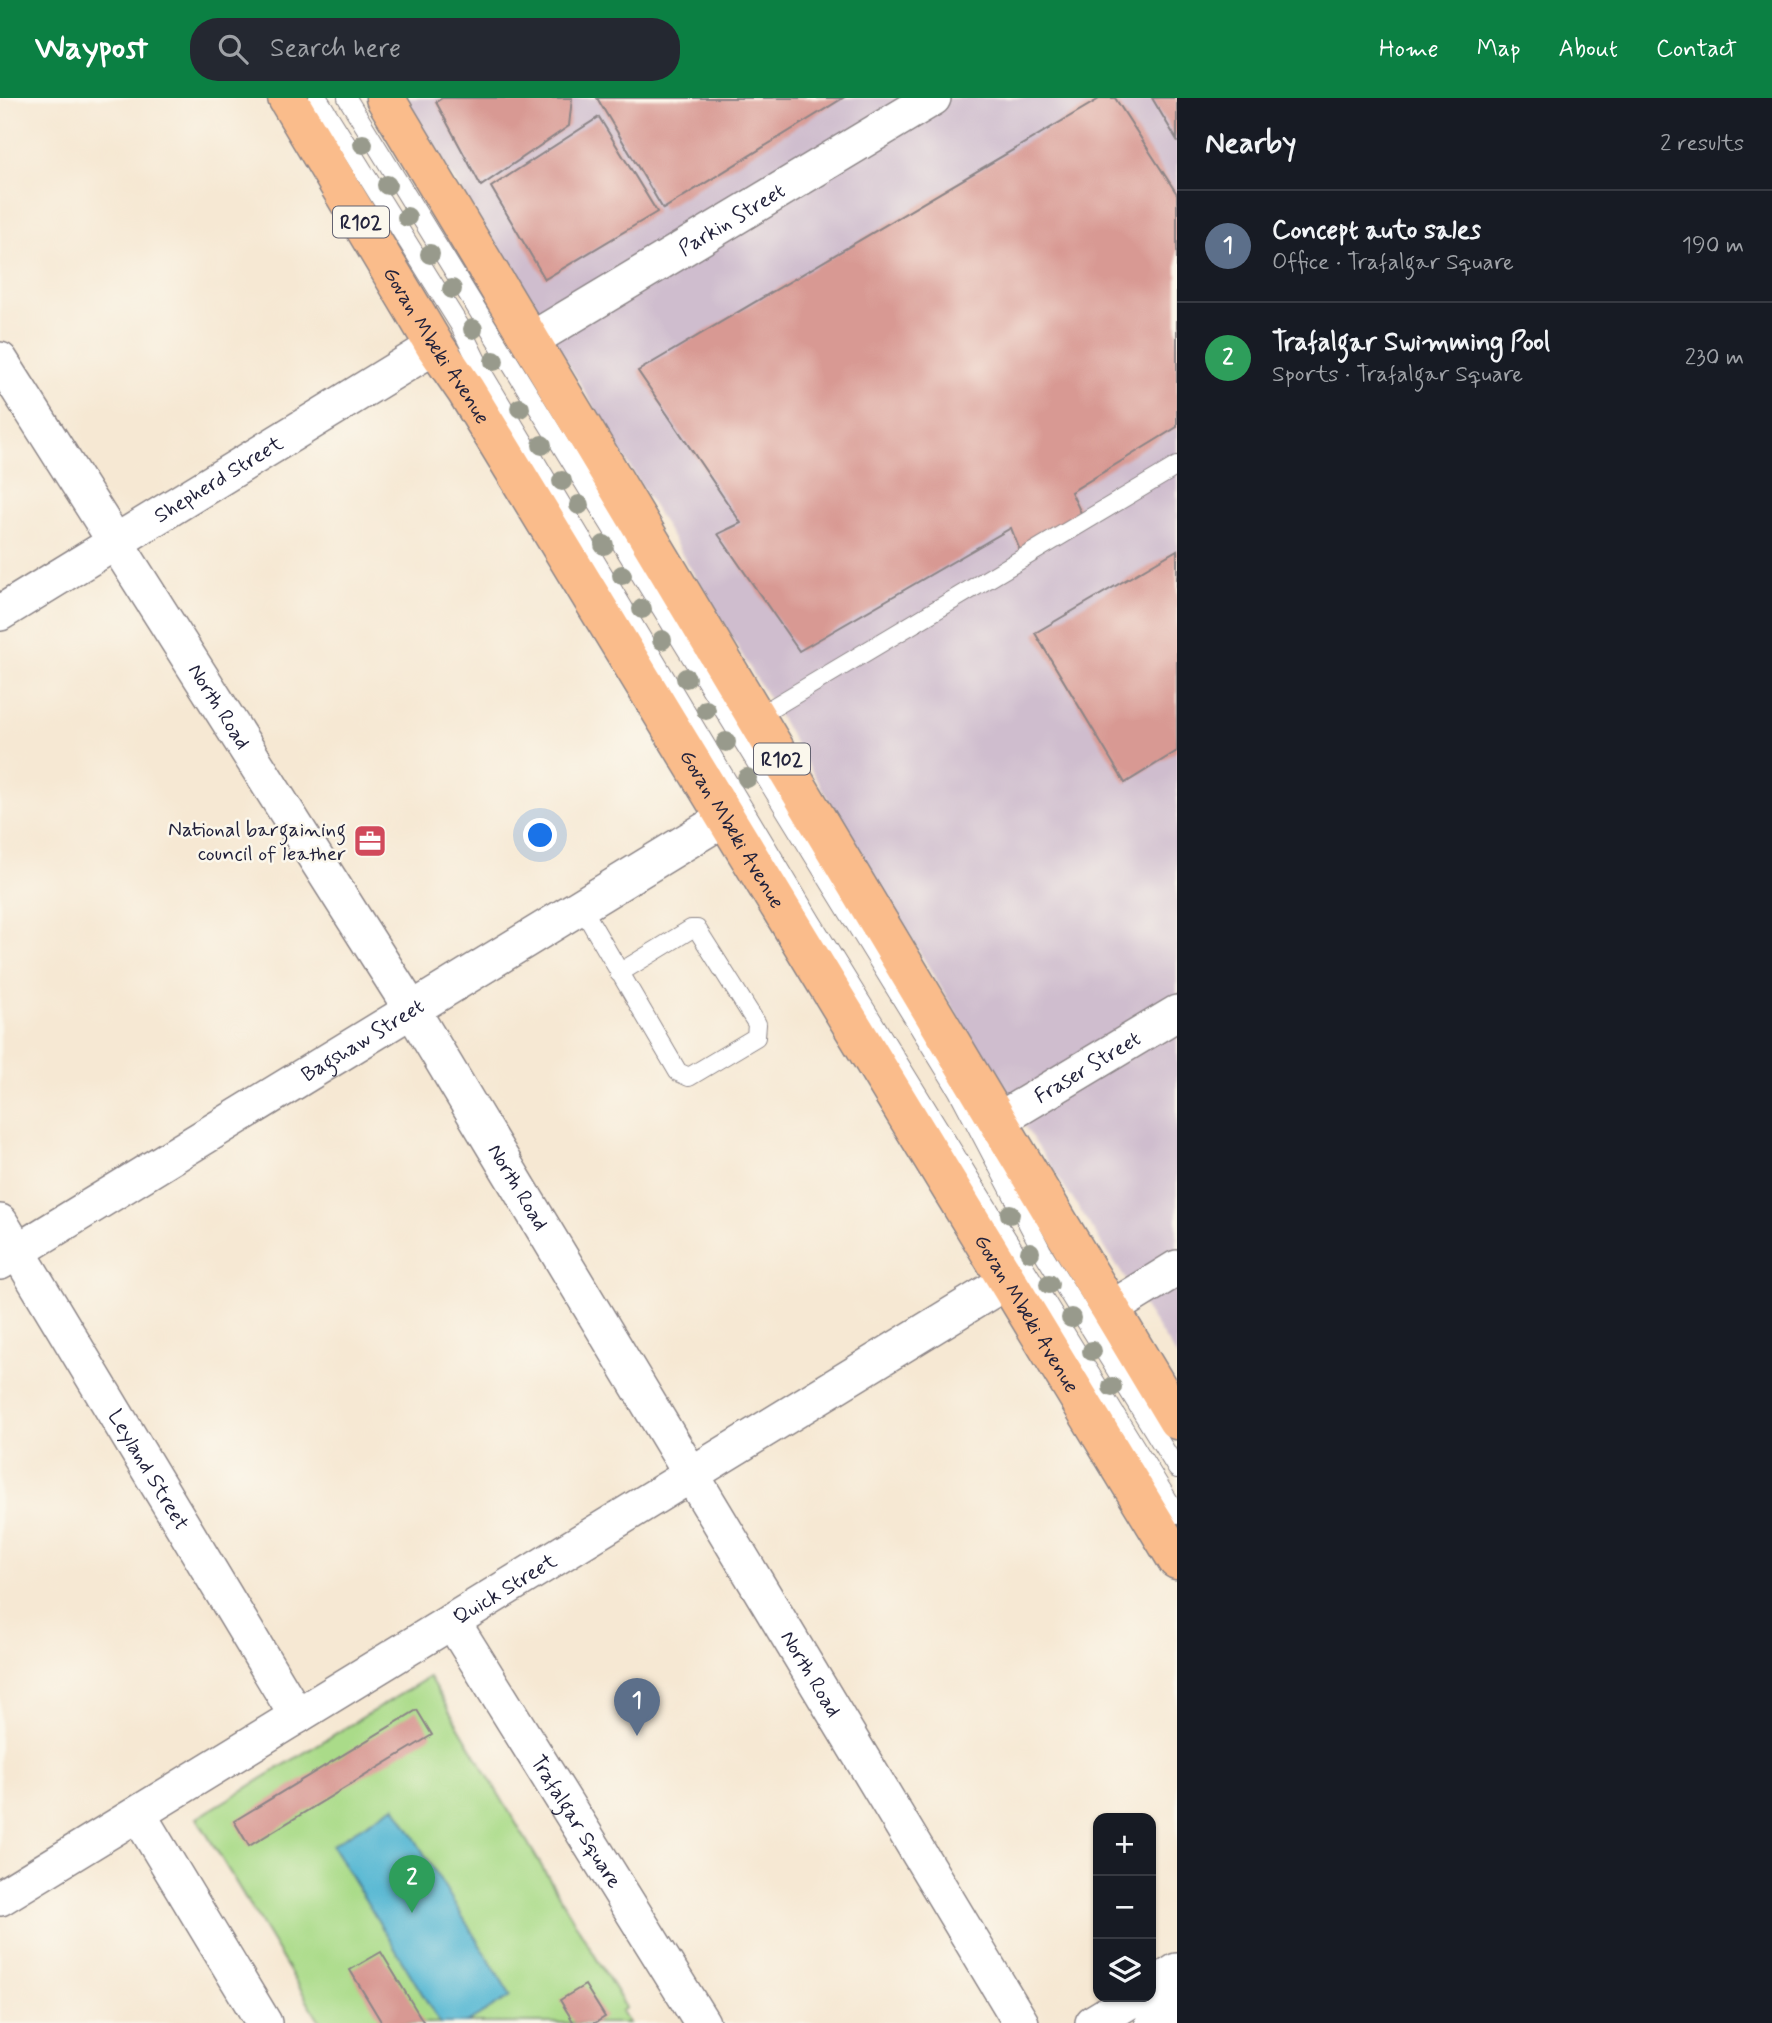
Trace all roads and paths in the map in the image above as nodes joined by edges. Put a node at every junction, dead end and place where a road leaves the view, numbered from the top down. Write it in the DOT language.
graph roads {
  1 [pos="287,98"];
  2 [pos="318,98"];
  3 [pos="347,98"];
  4 [pos="933,98"];
  5 [pos="392,100"];
  6 [pos="531,340"];
  7 [pos="435,346"];
  8 [pos="0,360"];
  9 [pos="1177,467"];
  10 [pos="113,544"];
  11 [pos="0,614"];
  12 [pos="757,718"];
  13 [pos="725,818"];
  14 [pos="581,906"];
  15 [pos="619,973"];
  16 [pos="412,1010"];
  17 [pos="1174,1020"];
  18 [pos="999,1120"];
  19 [pos="6,1245"];
  20 [pos="1177,1268"];
  21 [pos="1007,1281"];
  22 [pos="1109,1310"];
  23 [pos="1177,1420"];
  24 [pos="1177,1469"];
  25 [pos="690,1475"];
  26 [pos="1177,1514"];
  27 [pos="1177,1560"];
  28 [pos="452,1621"];
  29 [pos="297,1716"];
  30 [pos="138,1814"];
  31 [pos="0,1898"];
  32 [pos="1177,1972"];
  33 [pos="1156,1985"];
  34 [pos="1128,2002"];
  35 [pos="1177,2008"];
  36 [pos="264,2023"];
  37 [pos="702,2023"];
  38 [pos="1021,2023"];
  39 [pos="1093,2023"];
  40 [pos="1153,2023"];
  1 -- 7 [label="main road, Govan Mbeki Avenue / R102"];
  2 -- 26 [label="lane"];
  3 -- 24 [label="lane"];
  4 -- 6 [label="street, Parkin Street"];
  5 -- 6 [label="main road, R102"];
  6 -- 12 [label="main road, R102"];
  7 -- 10 [label="street, Shepherd Street"];
  7 -- 13 [label="main road, Govan Mbeki Avenue / R102"];
  8 -- 10 [label="street, North Road"];
  9 -- 12 [label="lane"];
  10 -- 11 [label="street, Shepherd Street"];
  10 -- 16 [label="street, North Road"];
  12 -- 18 [label="main road, R102"];
  13 -- 14 [label="street, Bagshaw Street"];
  13 -- 21 [label="main road, Govan Mbeki Avenue / R102"];
  14 -- 15 [label="lane"];
  14 -- 16 [label="street, Bagshaw Street"];
  15 -- 15 [label="lane"];
  16 -- 19 [label="street, Bagshaw Street"];
  16 -- 25 [label="street, North Road"];
  17 -- 18 [label="street, Fraser Street"];
  18 -- 22 [label="main road, R102"];
  19 -- 29 [label="street, Leyland Street"];
  20 -- 22 [label="street"];
  21 -- 25 [label="street, Quick Street"];
  21 -- 27 [label="main road, Govan Mbeki Avenue / R102"];
  22 -- 23 [label="main road, R102"];
  25 -- 28 [label="street, Quick Street"];
  25 -- 38 [label="street, North Road"];
  28 -- 29 [label="street, Quick Street"];
  28 -- 37 [label="street, Trafalgar Square"];
  29 -- 30 [label="street, Quick Street"];
  30 -- 31 [label="street, Quick Street"];
  30 -- 36 [label="street"];
  32 -- 33 [label="street"];
  34 -- 39 [label="street"];
  35 -- 40 [label="street"];
}
